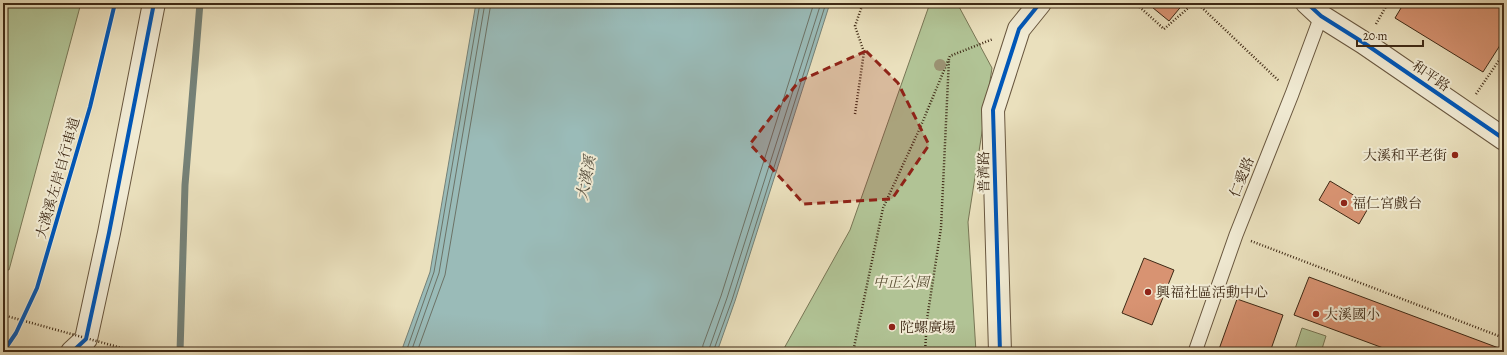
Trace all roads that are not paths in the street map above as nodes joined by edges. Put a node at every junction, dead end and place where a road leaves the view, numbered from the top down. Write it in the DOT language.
graph roads {
  1 [pos="154,3"];
  2 [pos="1040,3"];
  3 [pos="1314,9"];
  4 [pos="1504,139"];
  5 [pos="72,352"];
  6 [pos="1000,352"];
  7 [pos="1196,352"];
  1 -- 5 [label="street"];
  2 -- 6 [label="street, 普濟路"];
  3 -- 4 [label="street, 和平路"];
  3 -- 7 [label="lane, 仁愛路"];
}
